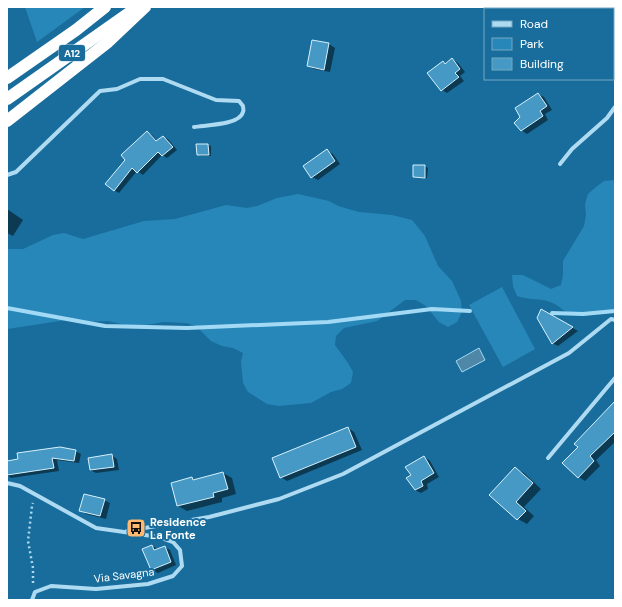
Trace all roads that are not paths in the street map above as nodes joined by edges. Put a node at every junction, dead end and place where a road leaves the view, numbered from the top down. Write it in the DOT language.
graph roads {
  1 [pos="105,7"];
  2 [pos="138,7"];
  3 [pos="145,7"];
  4 [pos="7,78"];
  5 [pos="7,99"];
  6 [pos="615,107"];
  7 [pos="7,121"];
  8 [pos="194,127"];
  9 [pos="560,164"];
  10 [pos="7,175"];
  11 [pos="615,320"];
  12 [pos="615,378"];
  13 [pos="548,458"];
  14 [pos="7,484"];
  15 [pos="127,531"];
  16 [pos="32,600"];
  1 -- 4 [label="highway, A12"];
  2 -- 5 [label="highway, A12"];
  3 -- 7 [label="highway"];
  6 -- 9 [label="street"];
  8 -- 10 [label="street"];
  11 -- 15 [label="street"];
  12 -- 13 [label="street"];
  14 -- 15 [label="street, Via Savagna"];
  15 -- 16 [label="street, Via Savagna"];
}
